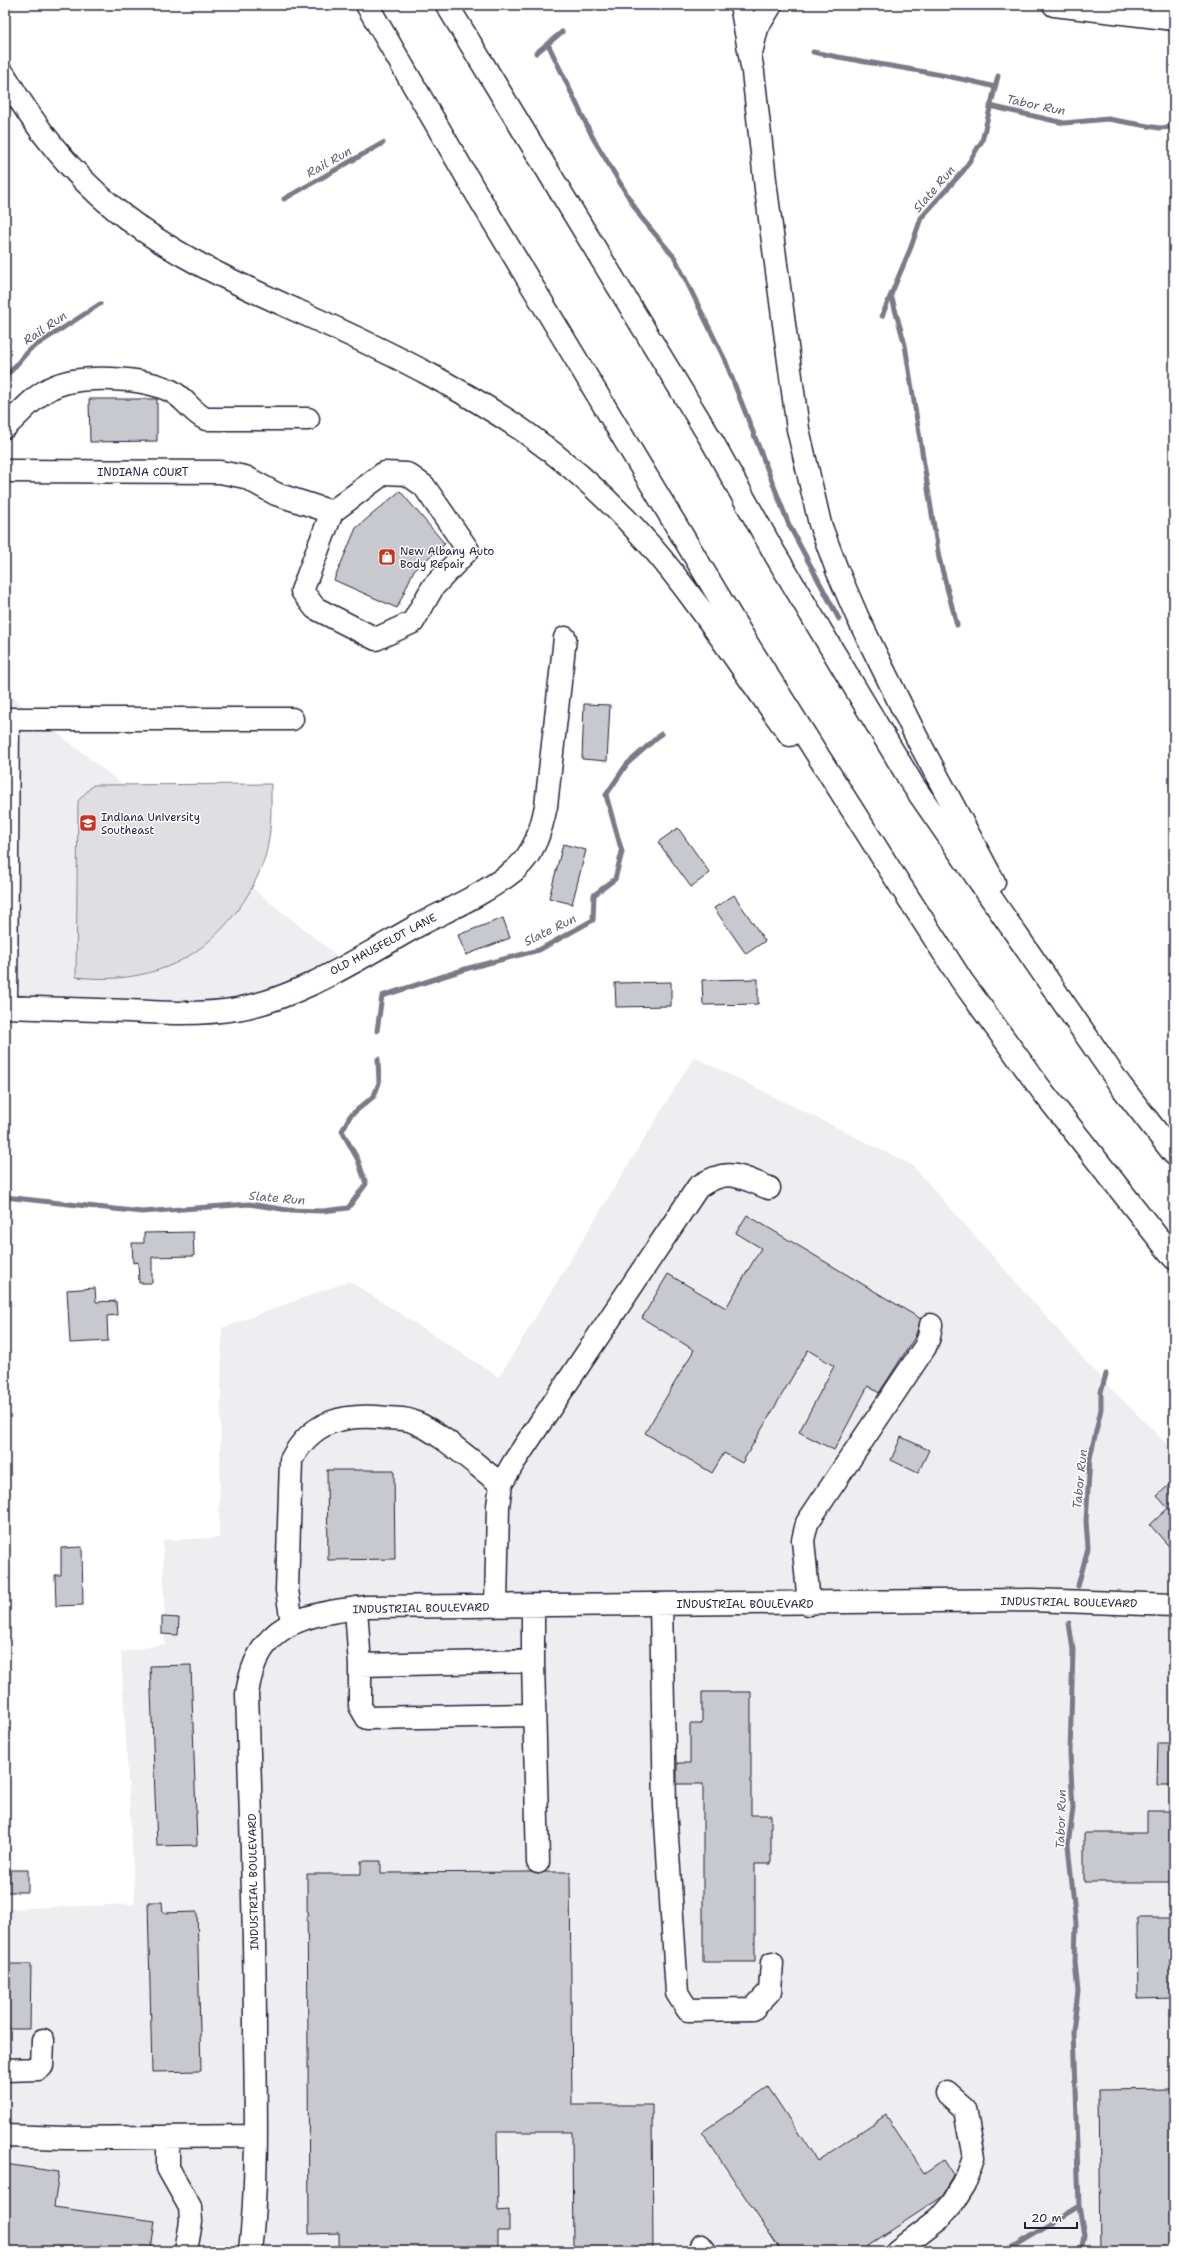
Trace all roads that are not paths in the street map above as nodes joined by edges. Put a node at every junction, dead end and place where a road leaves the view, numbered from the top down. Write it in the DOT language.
graph roads {
  1 [pos="367,5"];
  2 [pos="447,5"];
  3 [pos="741,5"];
  4 [pos="772,5"];
  5 [pos="1054,5"];
  6 [pos="1174,19"];
  7 [pos="753,72"];
  8 [pos="5,76"];
  9 [pos="308,419"];
  10 [pos="5,427"];
  11 [pos="5,471"];
  12 [pos="332,512"];
  13 [pos="565,638"];
  14 [pos="6,719"];
  15 [pos="292,719"];
  16 [pos="891,871"];
  17 [pos="1045,978"];
  18 [pos="6,1007"];
  19 [pos="1174,1154"];
  20 [pos="769,1188"];
  21 [pos="1174,1258"];
  22 [pos="931,1325"];
  23 [pos="501,1484"];
  24 [pos="660,1604"];
  25 [pos="809,1604"];
  26 [pos="1174,1605"];
  27 [pos="496,1606"];
  28 [pos="533,1606"];
  29 [pos="356,1608"];
  30 [pos="292,1623"];
  31 [pos="532,1661"];
  32 [pos="360,1665"];
  33 [pos="533,1715"];
  34 [pos="538,1862"];
  35 [pos="772,1963"];
  36 [pos="43,2040"];
  37 [pos="5,2070"];
  38 [pos="947,2093"];
  39 [pos="5,2136"];
  40 [pos="255,2136"];
  41 [pos="168,2137"];
  42 [pos="186,2251"];
  43 [pos="250,2251"];
  44 [pos="897,2251"];
  1 -- 16 [label="main road"];
  2 -- 17 [label="main road"];
  3 -- 7 [label="main road"];
  4 -- 7 [label="main road"];
  5 -- 6 [label="main road"];
  7 -- 17 [label="main road"];
  8 -- 16 [label="main road"];
  9 -- 10 [label="main road"];
  11 -- 12 [label="main road, INDIANA COURT"];
  12 -- 12 [label="main road"];
  13 -- 18 [label="main road, OLD HAUSFELDT LANE"];
  14 -- 15 [label="main road"];
  14 -- 18 [label="main road"];
  16 -- 21 [label="main road"];
  17 -- 19 [label="main road"];
  20 -- 23 [label="main road"];
  22 -- 25 [label="main road"];
  23 -- 27 [label="main road"];
  23 -- 30 [label="main road"];
  24 -- 25 [label="main road, INDUSTRIAL BOULEVARD"];
  24 -- 28 [label="main road, INDUSTRIAL BOULEVARD"];
  24 -- 35 [label="main road"];
  25 -- 26 [label="main road, INDUSTRIAL BOULEVARD"];
  27 -- 28 [label="main road, INDUSTRIAL BOULEVARD"];
  27 -- 29 [label="main road, INDUSTRIAL BOULEVARD"];
  28 -- 31 [label="main road"];
  29 -- 30 [label="main road, INDUSTRIAL BOULEVARD"];
  29 -- 32 [label="main road"];
  30 -- 40 [label="main road, INDUSTRIAL BOULEVARD"];
  31 -- 32 [label="main road"];
  31 -- 33 [label="main road"];
  32 -- 33 [label="main road"];
  33 -- 34 [label="main road"];
  36 -- 37 [label="main road"];
  38 -- 44 [label="main road"];
  39 -- 41 [label="main road"];
  40 -- 41 [label="main road"];
  40 -- 43 [label="main road, INDUSTRIAL BOULEVARD"];
  41 -- 42 [label="main road"];
}
